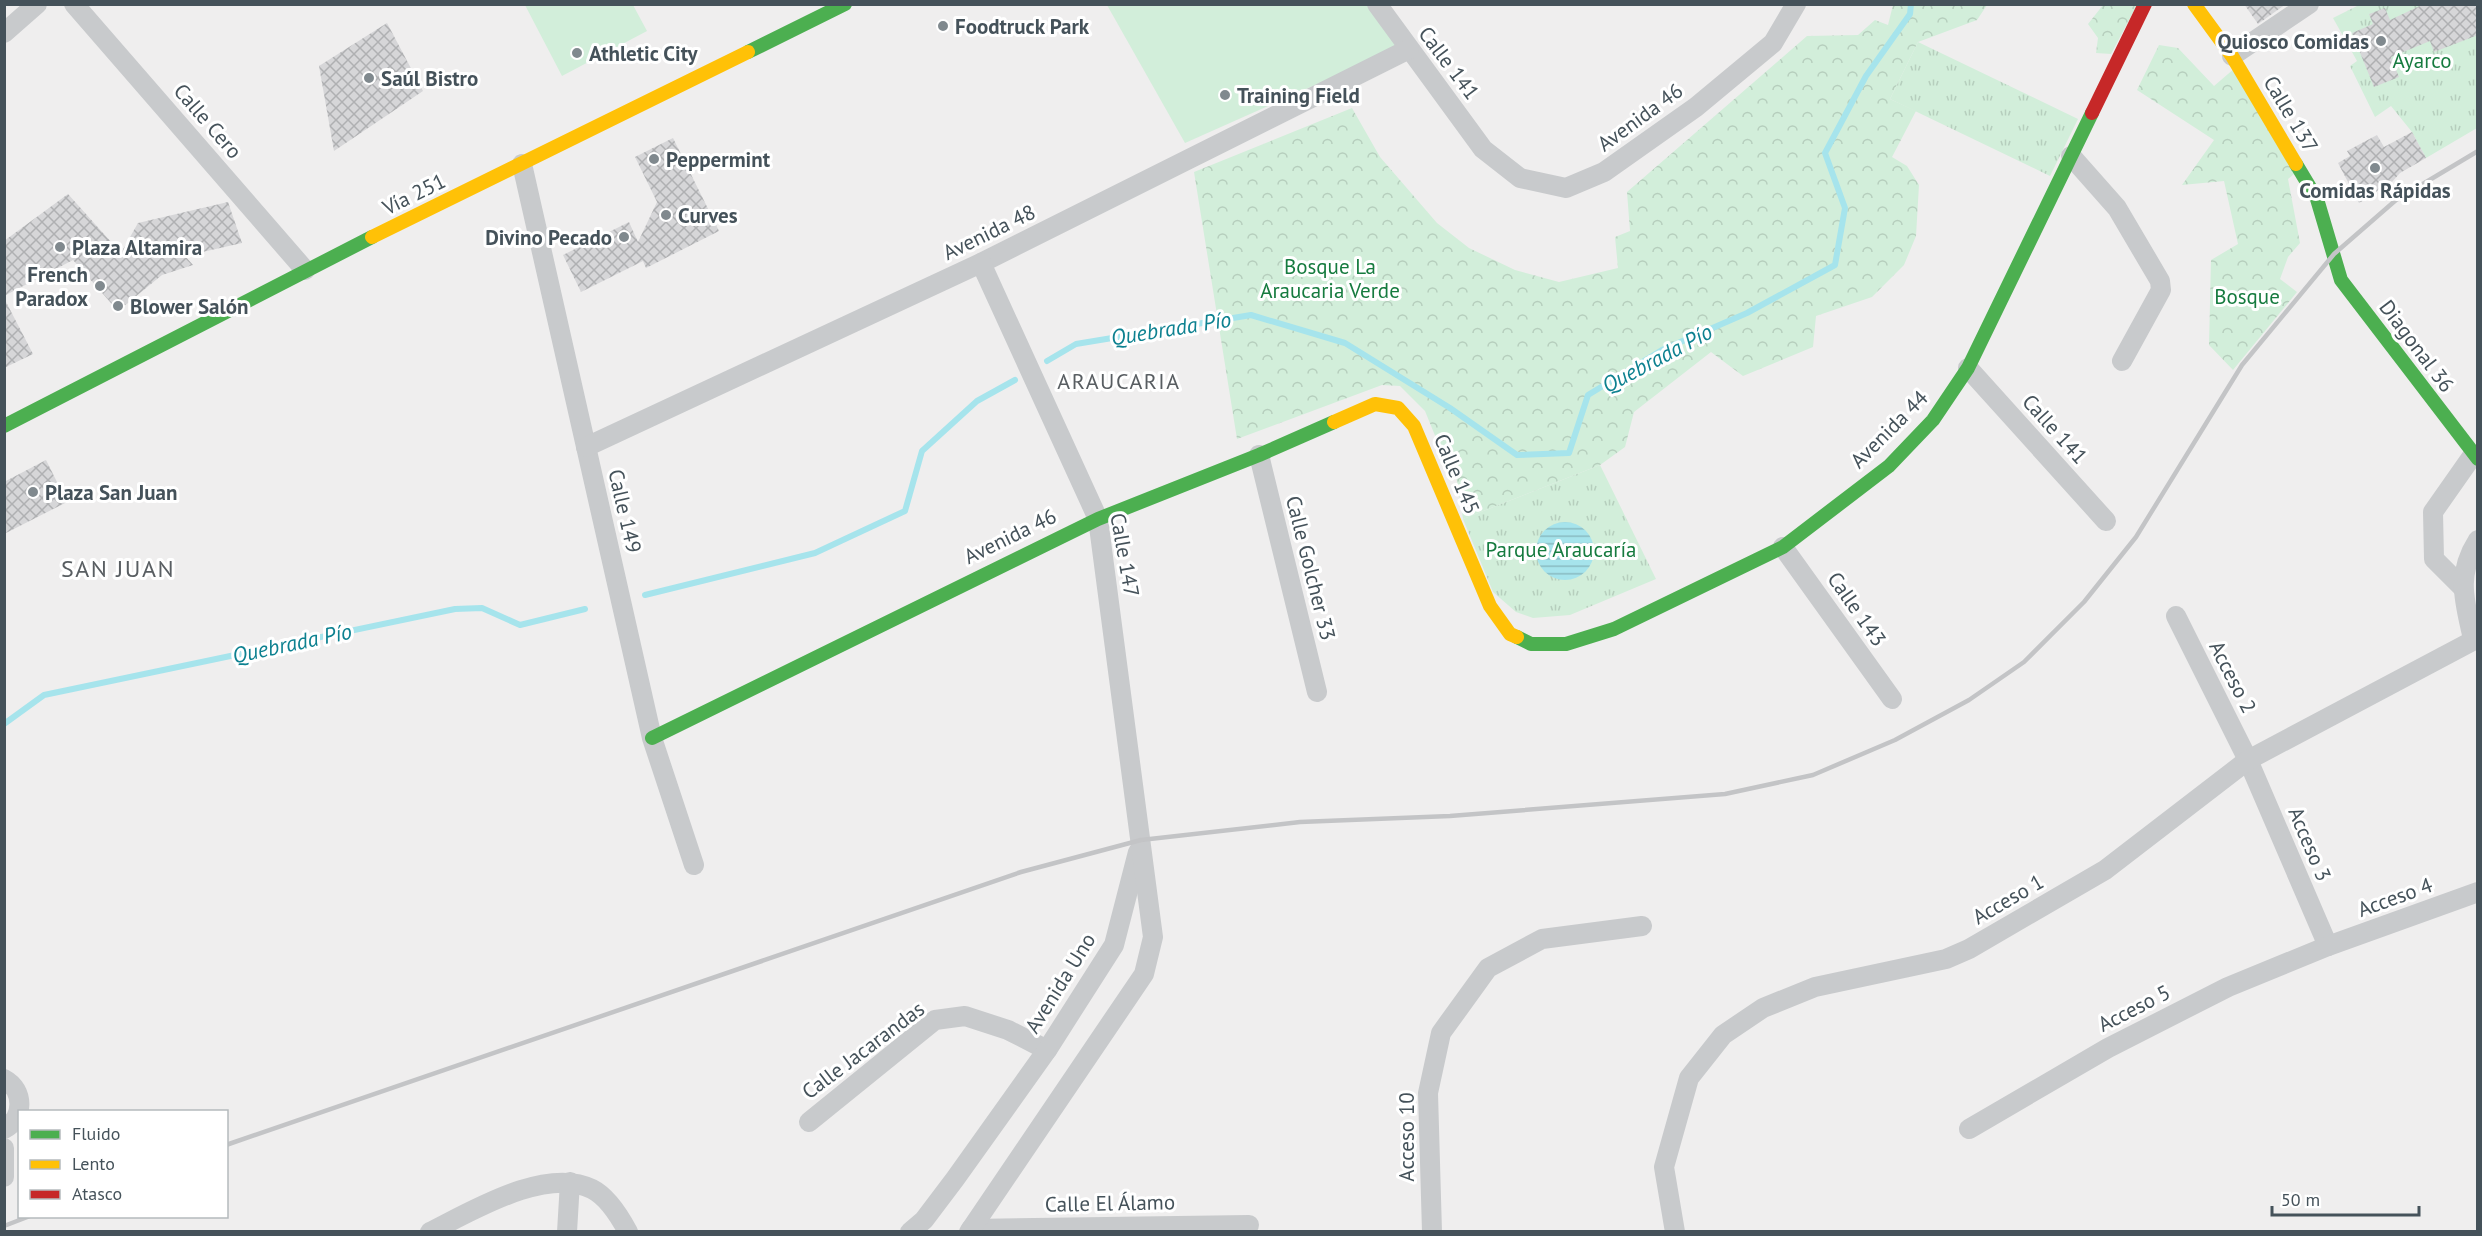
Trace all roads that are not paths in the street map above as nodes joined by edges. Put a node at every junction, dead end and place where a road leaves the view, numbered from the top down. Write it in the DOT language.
graph roads {
  1 [pos="38,4"];
  2 [pos="74,4"];
  3 [pos="845,4"];
  4 [pos="1377,4"];
  5 [pos="1796,4"];
  6 [pos="2145,4"];
  7 [pos="2194,4"];
  8 [pos="2309,4"];
  9 [pos="4,33"];
  10 [pos="1408,49"];
  11 [pos="2232,56"];
  12 [pos="1484,149"];
  13 [pos="2071,156"];
  14 [pos="522,164"];
  15 [pos="2334,254"];
  16 [pos="981,264"];
  17 [pos="305,270"];
  18 [pos="2122,361"];
  19 [pos="1968,368"];
  20 [pos="1398,408"];
  21 [pos="8,424"];
  22 [pos="586,447"];
  23 [pos="1259,455"];
  24 [pos="2476,457"];
  25 [pos="1098,519"];
  26 [pos="2106,521"];
  27 [pos="2478,540"];
  28 [pos="1783,547"];
  29 [pos="2462,587"];
  30 [pos="2176,616"];
  31 [pos="2475,639"];
  32 [pos="1532,644"];
  33 [pos="1317,692"];
  34 [pos="1892,699"];
  35 [pos="652,738"];
  36 [pos="2248,760"];
  37 [pos="1141,840"];
  38 [pos="694,865"];
  39 [pos="2478,892"];
  40 [pos="1642,926"];
  41 [pos="2328,946"];
  42 [pos="1047,1050"];
  43 [pos="4,1079"];
  44 [pos="19,1110"];
  45 [pos="18,1116"];
  46 [pos="809,1122"];
  47 [pos="4,1129"];
  48 [pos="1969,1129"];
  49 [pos="4,1148"];
  50 [pos="4,1177"];
  51 [pos="570,1182"];
  52 [pos="1249,1225"];
  53 [pos="918,1228"];
  54 [pos="970,1230"];
  55 [pos="430,1232"];
  56 [pos="567,1232"];
  57 [pos="628,1232"];
  58 [pos="1432,1232"];
  59 [pos="1675,1232"];
  1 -- 9 [label="street"];
  2 -- 17 [label="street, Calle Cero"];
  3 -- 14 [label="street, Vía 251"];
  4 -- 10 [label="street, Calle 141"];
  5 -- 12 [label="street, Avenida 46"];
  6 -- 13 [label="street, Avenida 44"];
  7 -- 11 [label="street, Calle 137"];
  8 -- 11 [label="street"];
  10 -- 12 [label="street, Calle 141"];
  10 -- 16 [label="street, Avenida 48"];
  11 -- 15 [label="street, Calle 137"];
  13 -- 18 [label="street"];
  13 -- 19 [label="street, Avenida 44"];
  14 -- 17 [label="street, Vía 251"];
  14 -- 22 [label="street, Calle 149"];
  15 -- 24 [label="street, Diagonal 36"];
  16 -- 22 [label="street, Avenida 48"];
  16 -- 25 [label="street, Calle 147"];
  17 -- 21 [label="street, Vía 251"];
  19 -- 26 [label="street, Calle 141"];
  19 -- 28 [label="street, Avenida 44"];
  20 -- 23 [label="street, Avenida 46"];
  20 -- 32 [label="street, Calle 145"];
  22 -- 35 [label="street, Calle 149"];
  23 -- 25 [label="street, Avenida 46"];
  23 -- 33 [label="street, Calle Golcher 33"];
  24 -- 29 [label="street"];
  25 -- 35 [label="street, Avenida 46"];
  25 -- 37 [label="street, Calle 147"];
  27 -- 29 [label="street, Acceso 1"];
  28 -- 32 [label="street, Avenida 44"];
  28 -- 34 [label="street, Calle 143"];
  29 -- 31 [label="street, Acceso 1"];
  30 -- 36 [label="street, Acceso 2"];
  31 -- 36 [label="street, Acceso 1"];
  35 -- 38 [label="street, Calle 149"];
  36 -- 41 [label="street, Acceso 3"];
  36 -- 59 [label="street, Acceso 1"];
  37 -- 42 [label="street, Avenida Uno"];
  37 -- 54 [label="street"];
  39 -- 41 [label="street, Acceso 4"];
  40 -- 58 [label="street, Acceso 10"];
  41 -- 48 [label="street, Acceso 5"];
  42 -- 46 [label="street, Calle Jacarandas"];
  42 -- 53 [label="street, Avenida Uno"];
  43 -- 44 [label="street"];
  45 -- 47 [label="street"];
  49 -- 50 [label="street"];
  51 -- 55 [label="street"];
  51 -- 56 [label="street"];
  51 -- 57 [label="street"];
  52 -- 54 [label="street, Calle El Álamo"];
}
